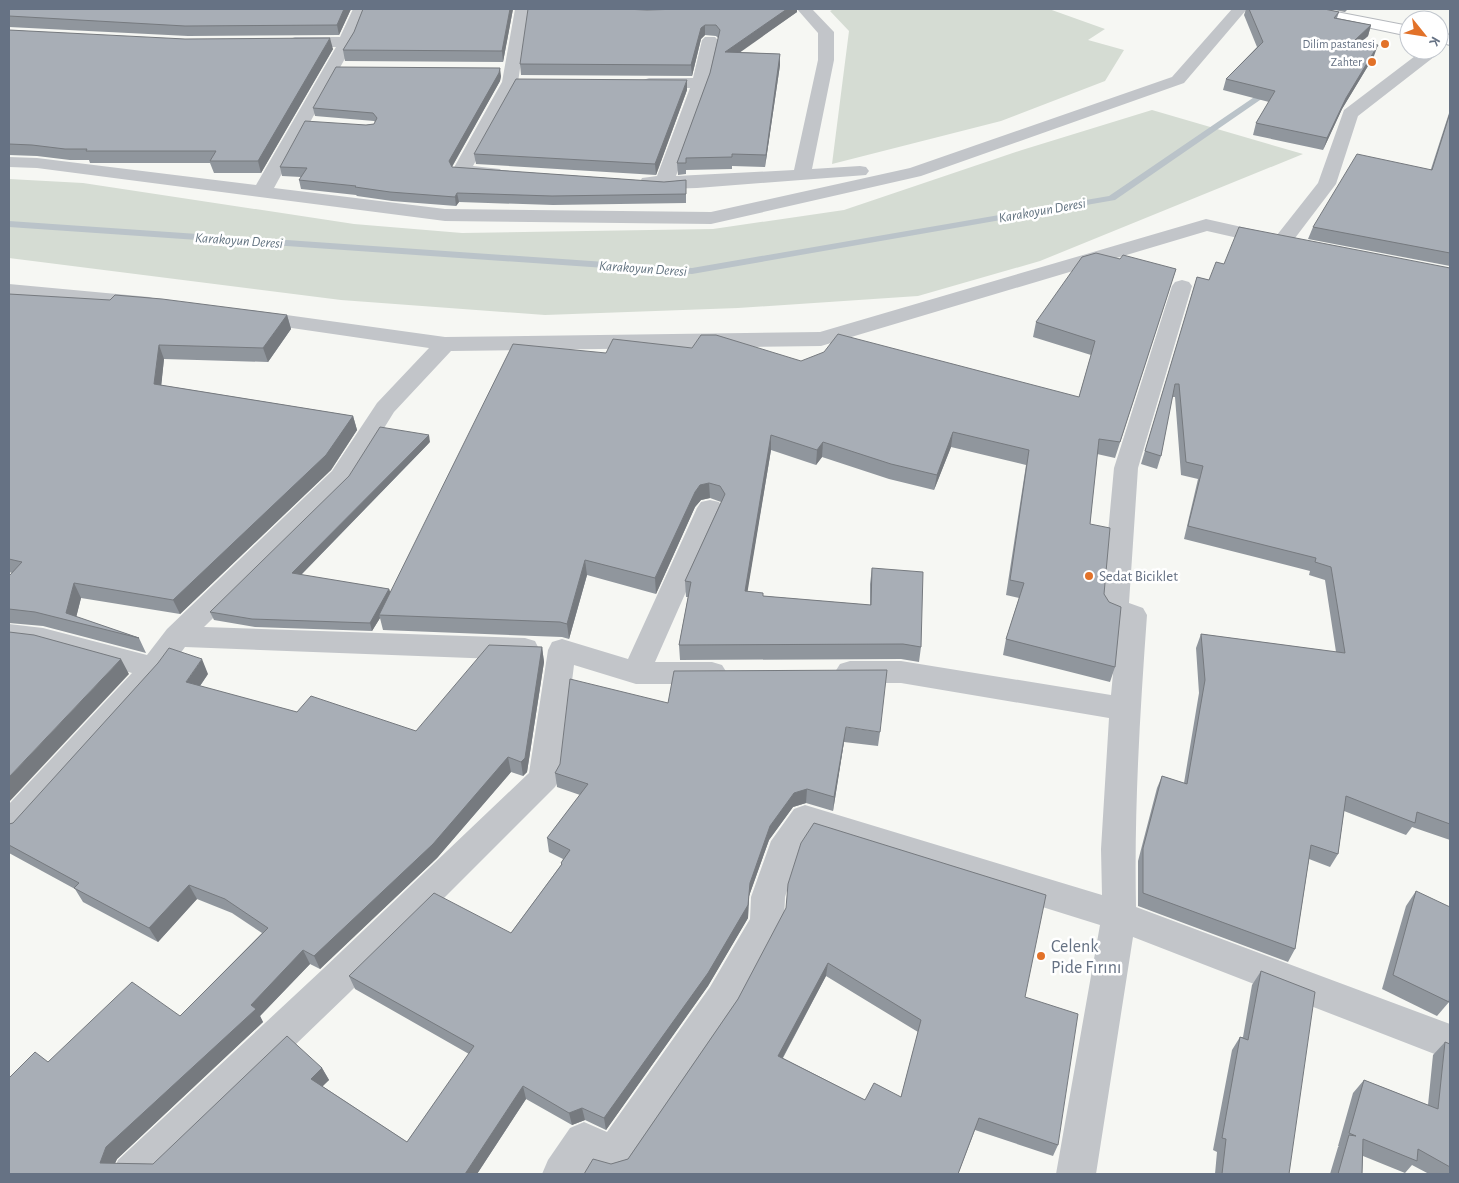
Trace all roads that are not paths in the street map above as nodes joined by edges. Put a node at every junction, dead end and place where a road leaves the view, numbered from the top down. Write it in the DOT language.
graph roads {
  1 [pos="360,9"];
  2 [pos="522,9"];
  3 [pos="804,9"];
  4 [pos="1240,9"];
  5 [pos="1300,9"];
  6 [pos="1330,9"];
  7 [pos="1399,19"];
  8 [pos="1399,29"];
  9 [pos="710,40"];
  10 [pos="277,42"];
  11 [pos="346,42"];
  12 [pos="1420,60"];
  13 [pos="331,68"];
  14 [pos="350,68"];
  15 [pos="493,69"];
  16 [pos="511,76"];
  17 [pos="529,82"];
  18 [pos="634,83"];
  19 [pos="700,83"];
  20 [pos="300,123"];
  21 [pos="320,124"];
  22 [pos="968,154"];
  23 [pos="9,162"];
  24 [pos="510,174"];
  25 [pos="802,174"];
  26 [pos="635,182"];
  27 [pos="664,183"];
  28 [pos="262,192"];
  29 [pos="1182,286"];
  30 [pos="9,290"];
  31 [pos="170,306"];
  32 [pos="228,313"];
  33 [pos="445,344"];
  34 [pos="710,508"];
  35 [pos="9,634"];
  36 [pos="177,636"];
  37 [pos="562,650"];
  38 [pos="154,668"];
  39 [pos="822,672"];
  40 [pos="636,673"];
  41 [pos="744,673"];
  42 [pos="1125,709"];
  43 [pos="9,826"];
  44 [pos="1120,916"];
  45 [pos="1450,1042"];
  46 [pos="132,1174"];
  47 [pos="562,1174"];
  48 [pos="1076,1174"];
  1 -- 11 [label="street"];
  2 -- 16 [label="street"];
  3 -- 25 [label="street"];
  4 -- 22 [label="street"];
  5 -- 8 [label="main road"];
  6 -- 7 [label="main road"];
  9 -- 19 [label="street"];
  10 -- 11 [label="street"];
  11 -- 13 [label="street"];
  12 -- 33 [label="street"];
  13 -- 14 [label="street"];
  13 -- 20 [label="street"];
  15 -- 16 [label="street"];
  16 -- 17 [label="street"];
  16 -- 24 [label="street"];
  18 -- 19 [label="street"];
  19 -- 27 [label="street"];
  20 -- 21 [label="street"];
  20 -- 28 [label="street"];
  22 -- 25 [label="street"];
  22 -- 28 [label="street"];
  23 -- 28 [label="street"];
  25 -- 27 [label="street"];
  26 -- 27 [label="street"];
  29 -- 42 [label="street"];
  30 -- 31 [label="street"];
  32 -- 33 [label="street"];
  33 -- 36 [label="street"];
  34 -- 40 [label="street"];
  35 -- 38 [label="street"];
  36 -- 37 [label="street"];
  36 -- 38 [label="street"];
  37 -- 40 [label="street"];
  37 -- 46 [label="street"];
  38 -- 43 [label="street"];
  39 -- 42 [label="street"];
  40 -- 41 [label="street"];
  42 -- 44 [label="street"];
  44 -- 45 [label="street"];
  44 -- 47 [label="street"];
  44 -- 48 [label="street"];
}
